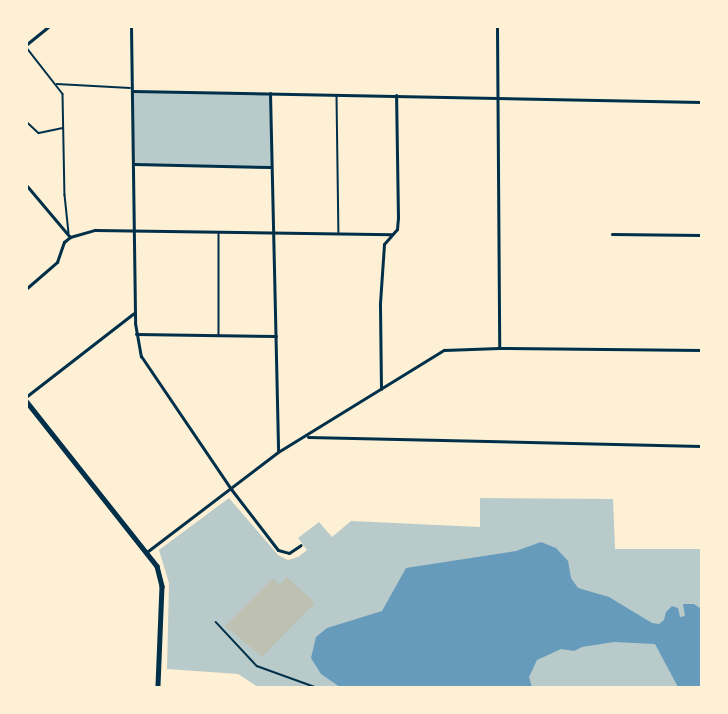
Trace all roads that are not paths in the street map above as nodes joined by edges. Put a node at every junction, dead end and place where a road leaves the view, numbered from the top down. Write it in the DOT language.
graph roads {
  1 [pos="48,27"];
  2 [pos="132,27"];
  3 [pos="497,27"];
  4 [pos="27,46"];
  5 [pos="56,84"];
  6 [pos="133,89"];
  7 [pos="270,93"];
  8 [pos="337,94"];
  9 [pos="396,95"];
  10 [pos="497,98"];
  11 [pos="701,102"];
  12 [pos="27,122"];
  13 [pos="64,128"];
  14 [pos="134,165"];
  15 [pos="271,167"];
  16 [pos="27,186"];
  17 [pos="135,229"];
  18 [pos="219,231"];
  19 [pos="274,231"];
  20 [pos="339,233"];
  21 [pos="392,234"];
  22 [pos="612,234"];
  23 [pos="701,235"];
  24 [pos="70,237"];
  25 [pos="27,288"];
  26 [pos="135,312"];
  27 [pos="136,334"];
  28 [pos="219,336"];
  29 [pos="276,336"];
  30 [pos="500,348"];
  31 [pos="701,350"];
  32 [pos="381,389"];
  33 [pos="27,396"];
  34 [pos="27,402"];
  35 [pos="307,436"];
  36 [pos="701,446"];
  37 [pos="278,452"];
  38 [pos="231,489"];
  39 [pos="301,545"];
  40 [pos="147,551"];
  41 [pos="158,687"];
  1 -- 4 [label="street"];
  2 -- 6 [label="street"];
  3 -- 10 [label="street"];
  4 -- 5 [label="lane"];
  5 -- 6 [label="lane"];
  5 -- 13 [label="lane"];
  6 -- 7 [label="street"];
  6 -- 14 [label="street"];
  7 -- 8 [label="street"];
  7 -- 15 [label="street"];
  8 -- 9 [label="street"];
  8 -- 20 [label="lane"];
  9 -- 10 [label="street"];
  9 -- 21 [label="street"];
  10 -- 11 [label="street"];
  10 -- 30 [label="street"];
  12 -- 13 [label="lane"];
  13 -- 24 [label="lane"];
  14 -- 15 [label="street"];
  14 -- 17 [label="street"];
  15 -- 19 [label="street"];
  16 -- 24 [label="street"];
  17 -- 18 [label="street"];
  17 -- 24 [label="street"];
  17 -- 26 [label="street"];
  18 -- 19 [label="street"];
  18 -- 28 [label="lane"];
  19 -- 20 [label="street"];
  19 -- 29 [label="street"];
  20 -- 21 [label="street"];
  21 -- 32 [label="street"];
  22 -- 23 [label="street"];
  24 -- 25 [label="street"];
  26 -- 27 [label="street"];
  26 -- 33 [label="street"];
  27 -- 28 [label="street"];
  27 -- 38 [label="street"];
  28 -- 29 [label="street"];
  29 -- 37 [label="street"];
  30 -- 31 [label="street"];
  30 -- 32 [label="street"];
  32 -- 35 [label="street"];
  34 -- 40 [label="main road"];
  35 -- 36 [label="street"];
  35 -- 37 [label="street"];
  37 -- 38 [label="street"];
  38 -- 39 [label="street"];
  38 -- 40 [label="street"];
  40 -- 41 [label="main road"];
}
